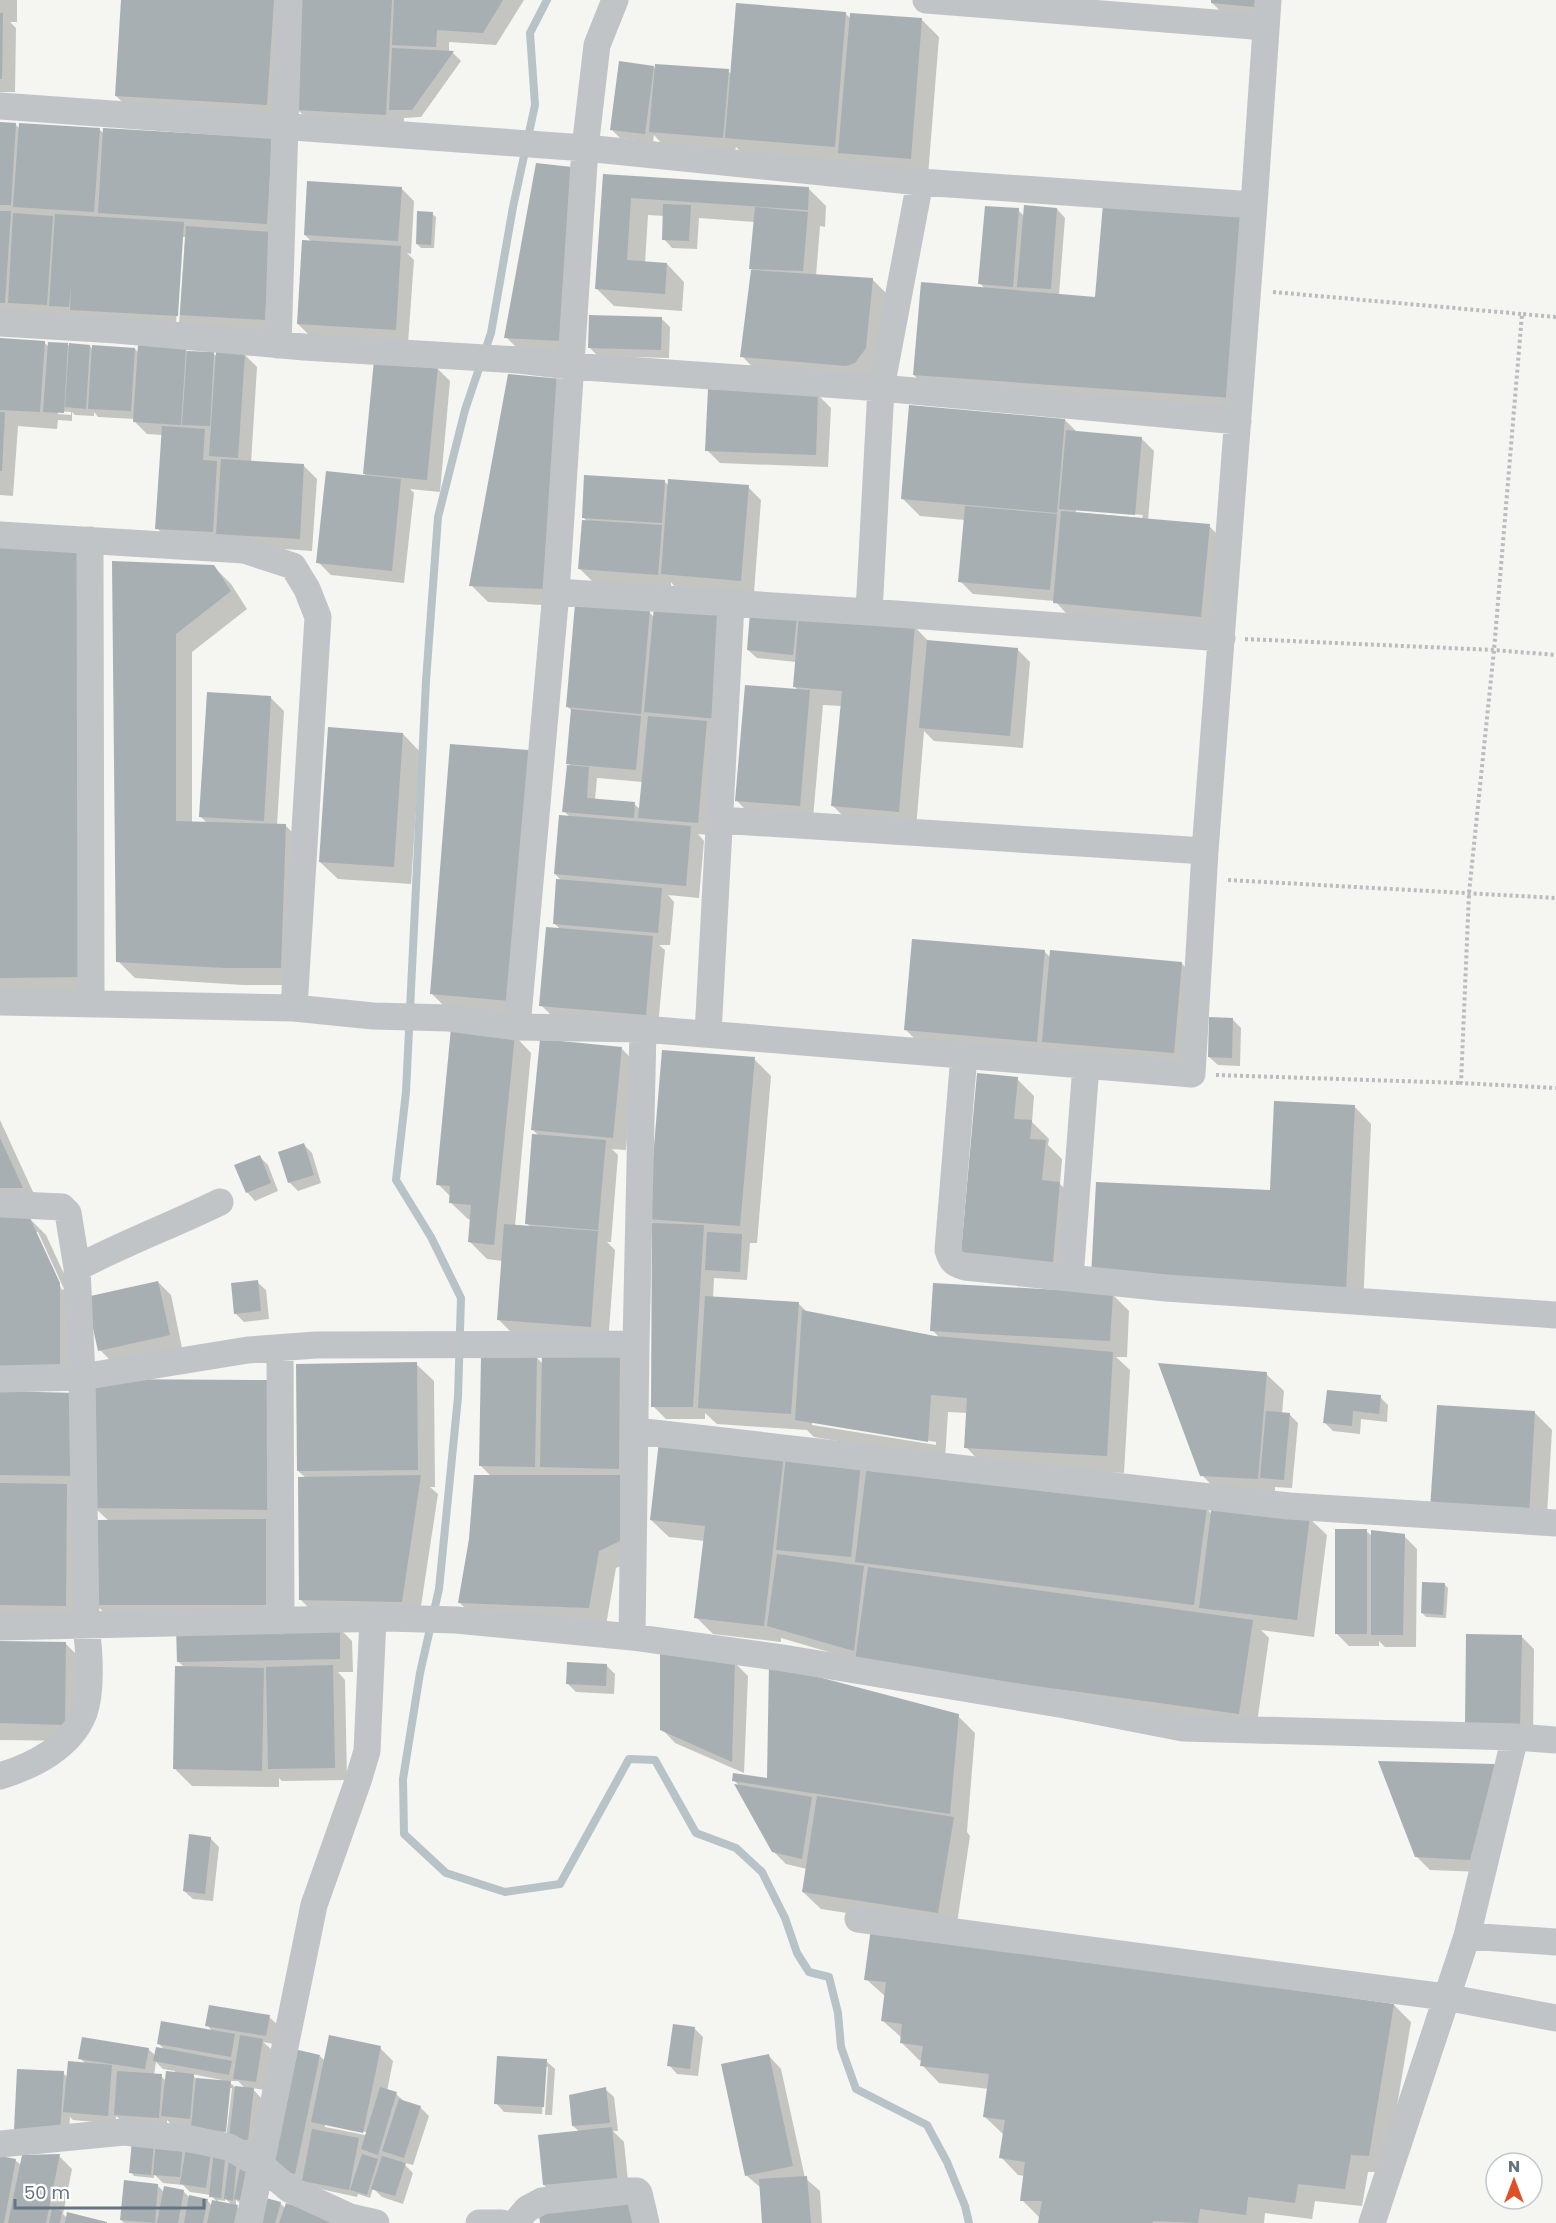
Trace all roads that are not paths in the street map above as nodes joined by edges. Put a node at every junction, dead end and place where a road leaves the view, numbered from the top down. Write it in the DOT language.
graph roads {
  1 [pos="289,0"];
  2 [pos="615,0"];
  3 [pos="926,0"];
  4 [pos="1268,0"];
  5 [pos="1018,4"];
  6 [pos="1266,27"];
  7 [pos="0,106"];
  8 [pos="286,127"];
  9 [pos="585,148"];
  10 [pos="920,182"];
  11 [pos="1254,205"];
  12 [pos="0,323"];
  13 [pos="278,345"];
  14 [pos="570,366"];
  15 [pos="881,388"];
  16 [pos="1238,421"];
  17 [pos="0,535"];
  18 [pos="90,540"];
  19 [pos="556,592"];
  20 [pos="731,604"];
  21 [pos="869,612"];
  22 [pos="1222,638"];
  23 [pos="719,820"];
  24 [pos="1205,851"];
  25 [pos="0,1002"];
  26 [pos="91,1004"];
  27 [pos="294,1008"];
  28 [pos="517,1027"];
  29 [pos="643,1029"];
  30 [pos="708,1034"];
  31 [pos="964,1055"];
  32 [pos="1086,1065"];
  33 [pos="220,1202"];
  34 [pos="0,1204"];
  35 [pos="77,1268"];
  36 [pos="1070,1278"];
  37 [pos="1556,1315"];
  38 [pos="636,1344"];
  39 [pos="279,1348"];
  40 [pos="82,1377"];
  41 [pos="0,1379"];
  42 [pos="636,1431"];
  43 [pos="1556,1523"];
  44 [pos="380,1618"];
  45 [pos="281,1620"];
  46 [pos="86,1625"];
  47 [pos="0,1627"];
  48 [pos="632,1637"];
  49 [pos="1515,1737"];
  50 [pos="1556,1740"];
  51 [pos="0,1776"];
  52 [pos="858,1919"];
  53 [pos="1467,1936"];
  54 [pos="1556,1942"];
  55 [pos="1445,1996"];
  56 [pos="1556,2018"];
  57 [pos="0,2144"];
  58 [pos="262,2166"];
  59 [pos="249,2223"];
  60 [pos="376,2223"];
  61 [pos="480,2223"];
  62 [pos="502,2223"];
  63 [pos="515,2223"];
  64 [pos="646,2223"];
  65 [pos="1372,2223"];
  1 -- 8 [label="street"];
  2 -- 9 [label="street"];
  3 -- 5 [label="street"];
  4 -- 6 [label="street"];
  5 -- 6 [label="street"];
  6 -- 11 [label="street"];
  7 -- 8 [label="street"];
  8 -- 9 [label="street"];
  8 -- 13 [label="street"];
  9 -- 10 [label="street"];
  9 -- 14 [label="street"];
  10 -- 11 [label="street"];
  10 -- 15 [label="street"];
  11 -- 16 [label="street"];
  12 -- 13 [label="street"];
  13 -- 14 [label="street"];
  14 -- 15 [label="street"];
  14 -- 19 [label="street"];
  15 -- 16 [label="street"];
  15 -- 21 [label="street"];
  16 -- 22 [label="street"];
  17 -- 18 [label="street"];
  18 -- 26 [label="street"];
  18 -- 27 [label="street"];
  19 -- 20 [label="street"];
  19 -- 28 [label="street"];
  20 -- 21 [label="street"];
  20 -- 23 [label="street"];
  21 -- 22 [label="street"];
  22 -- 24 [label="street"];
  23 -- 24 [label="street"];
  23 -- 30 [label="street"];
  24 -- 32 [label="street"];
  25 -- 26 [label="street"];
  26 -- 27 [label="street"];
  27 -- 28 [label="street"];
  28 -- 29 [label="street"];
  29 -- 30 [label="street"];
  29 -- 38 [label="street"];
  30 -- 31 [label="street"];
  31 -- 32 [label="street"];
  31 -- 36 [label="street"];
  32 -- 36 [label="street"];
  33 -- 35 [label="street"];
  34 -- 35 [label="street"];
  35 -- 40 [label="street"];
  36 -- 37 [label="street"];
  38 -- 39 [label="street"];
  38 -- 42 [label="street"];
  39 -- 40 [label="street"];
  39 -- 45 [label="street"];
  40 -- 41 [label="street"];
  40 -- 46 [label="street"];
  42 -- 43 [label="street"];
  42 -- 48 [label="street"];
  44 -- 45 [label="street"];
  44 -- 48 [label="street"];
  44 -- 58 [label="street"];
  45 -- 46 [label="street"];
  46 -- 47 [label="street"];
  46 -- 51 [label="street"];
  48 -- 49 [label="street"];
  49 -- 50 [label="street"];
  49 -- 53 [label="street"];
  52 -- 55 [label="street"];
  53 -- 54 [label="street"];
  53 -- 55 [label="street"];
  55 -- 56 [label="street"];
  55 -- 65 [label="street"];
  57 -- 58 [label="street"];
  58 -- 59 [label="street"];
  58 -- 60 [label="street"];
  61 -- 62 [label="street"];
  63 -- 64 [label="street"];
}
